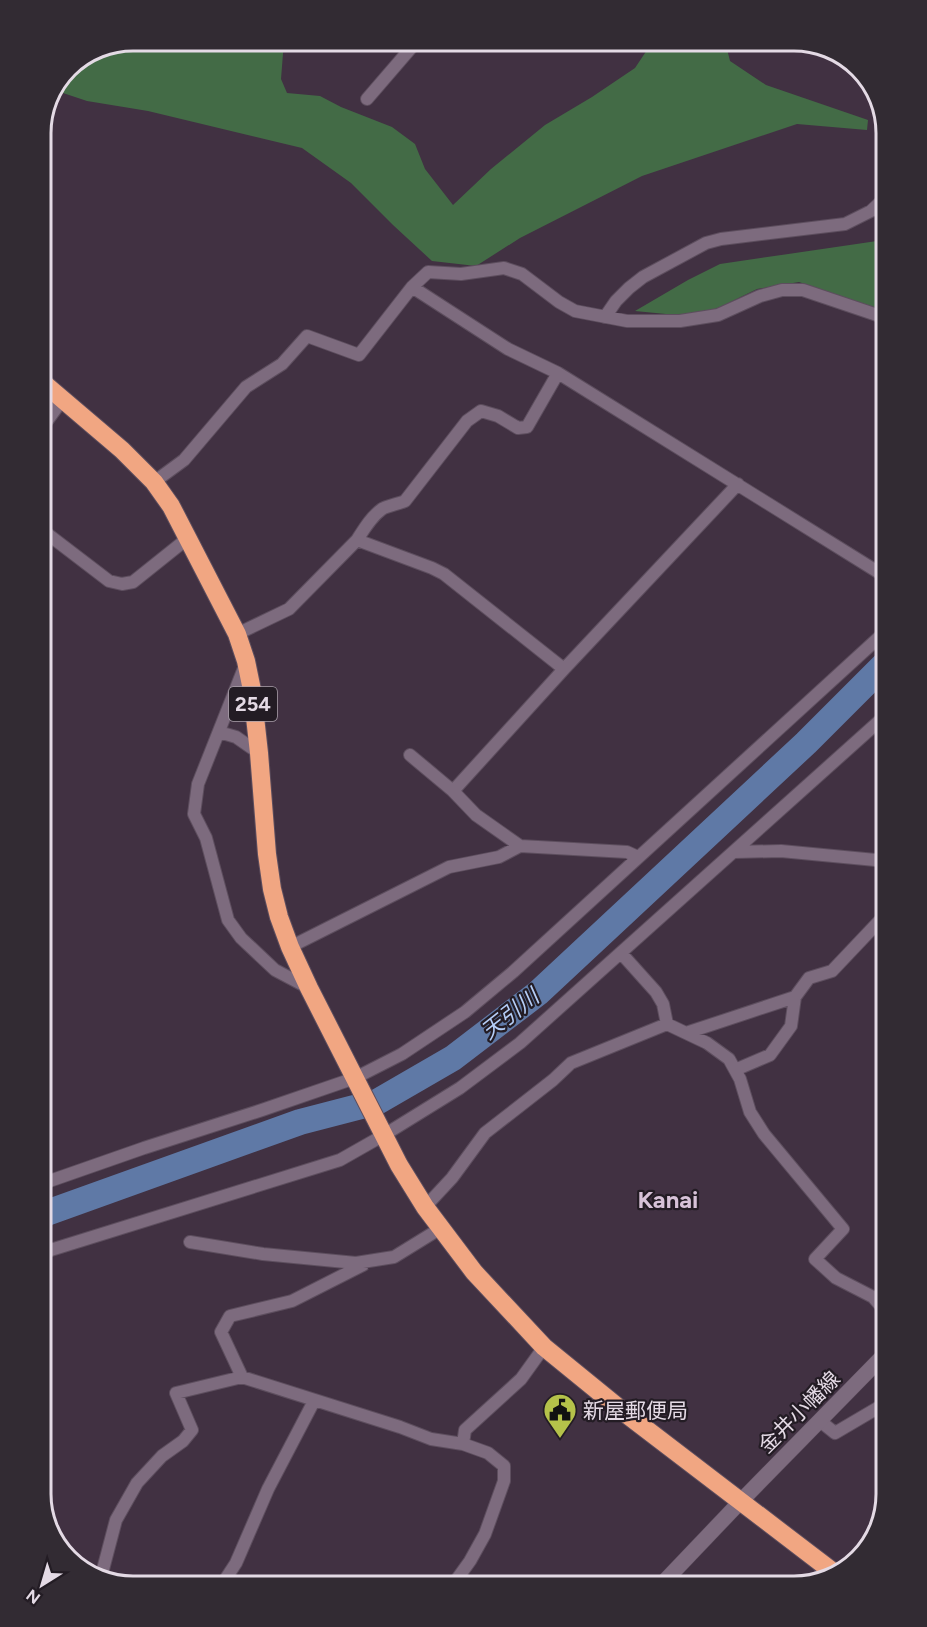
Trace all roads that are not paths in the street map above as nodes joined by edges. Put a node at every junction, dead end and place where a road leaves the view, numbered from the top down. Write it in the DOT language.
graph roads {
  1 [pos="408,51"];
  2 [pos="367,99"];
  3 [pos="876,207"];
  4 [pos="412,287"];
  5 [pos="876,315"];
  6 [pos="605,317"];
  7 [pos="558,373"];
  8 [pos="51,389"];
  9 [pos="63,399"];
  10 [pos="51,415"];
  11 [pos="154,482"];
  12 [pos="738,484"];
  13 [pos="51,537"];
  14 [pos="188,538"];
  15 [pos="357,540"];
  16 [pos="876,571"];
  17 [pos="237,634"];
  18 [pos="876,640"];
  19 [pos="246,661"];
  20 [pos="564,669"];
  21 [pos="876,724"];
  22 [pos="219,732"];
  23 [pos="259,753"];
  24 [pos="410,755"];
  25 [pos="453,791"];
  26 [pos="520,846"];
  27 [pos="734,852"];
  28 [pos="638,857"];
  29 [pos="876,860"];
  30 [pos="876,925"];
  31 [pos="290,948"];
  32 [pos="621,953"];
  33 [pos="309,988"];
  34 [pos="795,997"];
  35 [pos="667,1024"];
  36 [pos="686,1033"];
  37 [pos="735,1070"];
  38 [pos="356,1080"];
  39 [pos="382,1131"];
  40 [pos="51,1177"];
  41 [pos="425,1207"];
  42 [pos="441,1228"];
  43 [pos="190,1242"];
  44 [pos="51,1250"];
  45 [pos="371,1260"];
  46 [pos="876,1300"];
  47 [pos="544,1347"];
  48 [pos="876,1363"];
  49 [pos="242,1377"];
  50 [pos="314,1401"];
  51 [pos="876,1409"];
  52 [pos="820,1421"];
  53 [pos="463,1444"];
  54 [pos="741,1501"];
  55 [pos="829,1568"];
  56 [pos="103,1570"];
  57 [pos="228,1576"];
  58 [pos="459,1576"];
  59 [pos="670,1576"];
  1 -- 2 [label="street"];
  3 -- 6 [label="street"];
  4 -- 6 [label="street"];
  4 -- 7 [label="street"];
  4 -- 11 [label="street"];
  5 -- 6 [label="street"];
  7 -- 12 [label="street"];
  7 -- 15 [label="street"];
  8 -- 9 [label="highway, 254"];
  9 -- 10 [label="street"];
  9 -- 11 [label="highway, 254"];
  11 -- 14 [label="highway, 254"];
  12 -- 16 [label="street"];
  12 -- 20 [label="street"];
  13 -- 14 [label="street"];
  14 -- 17 [label="highway, 254"];
  15 -- 17 [label="street"];
  15 -- 20 [label="street"];
  17 -- 19 [label="highway, 254"];
  18 -- 28 [label="street"];
  19 -- 22 [label="street"];
  19 -- 23 [label="highway, 254"];
  20 -- 25 [label="street"];
  21 -- 27 [label="street"];
  22 -- 23 [label="street"];
  22 -- 33 [label="street"];
  23 -- 31 [label="highway, 254"];
  24 -- 25 [label="street"];
  25 -- 26 [label="street"];
  26 -- 28 [label="street"];
  26 -- 31 [label="street"];
  27 -- 29 [label="street"];
  27 -- 32 [label="street"];
  28 -- 38 [label="street"];
  30 -- 34 [label="street"];
  31 -- 33 [label="highway, 254"];
  32 -- 35 [label="street"];
  32 -- 39 [label="street"];
  33 -- 38 [label="highway, 254"];
  34 -- 36 [label="street"];
  34 -- 37 [label="street"];
  35 -- 36 [label="street"];
  35 -- 41 [label="street"];
  36 -- 37 [label="street"];
  37 -- 46 [label="street"];
  38 -- 39 [label="highway, 254"];
  38 -- 40 [label="street"];
  39 -- 41 [label="highway, 254"];
  39 -- 44 [label="street"];
  41 -- 42 [label="highway, 254"];
  42 -- 45 [label="street"];
  42 -- 47 [label="highway, 254"];
  43 -- 45 [label="street"];
  45 -- 49 [label="street"];
  47 -- 53 [label="street"];
  47 -- 54 [label="highway, 254"];
  48 -- 52 [label="main road, 金井小幡線"];
  49 -- 50 [label="street"];
  49 -- 56 [label="street"];
  50 -- 53 [label="street"];
  50 -- 57 [label="street"];
  51 -- 52 [label="street"];
  52 -- 54 [label="main road, 金井小幡線"];
  53 -- 58 [label="street"];
  54 -- 55 [label="highway, 254"];
  54 -- 59 [label="main road, 金井小幡線"];
}
